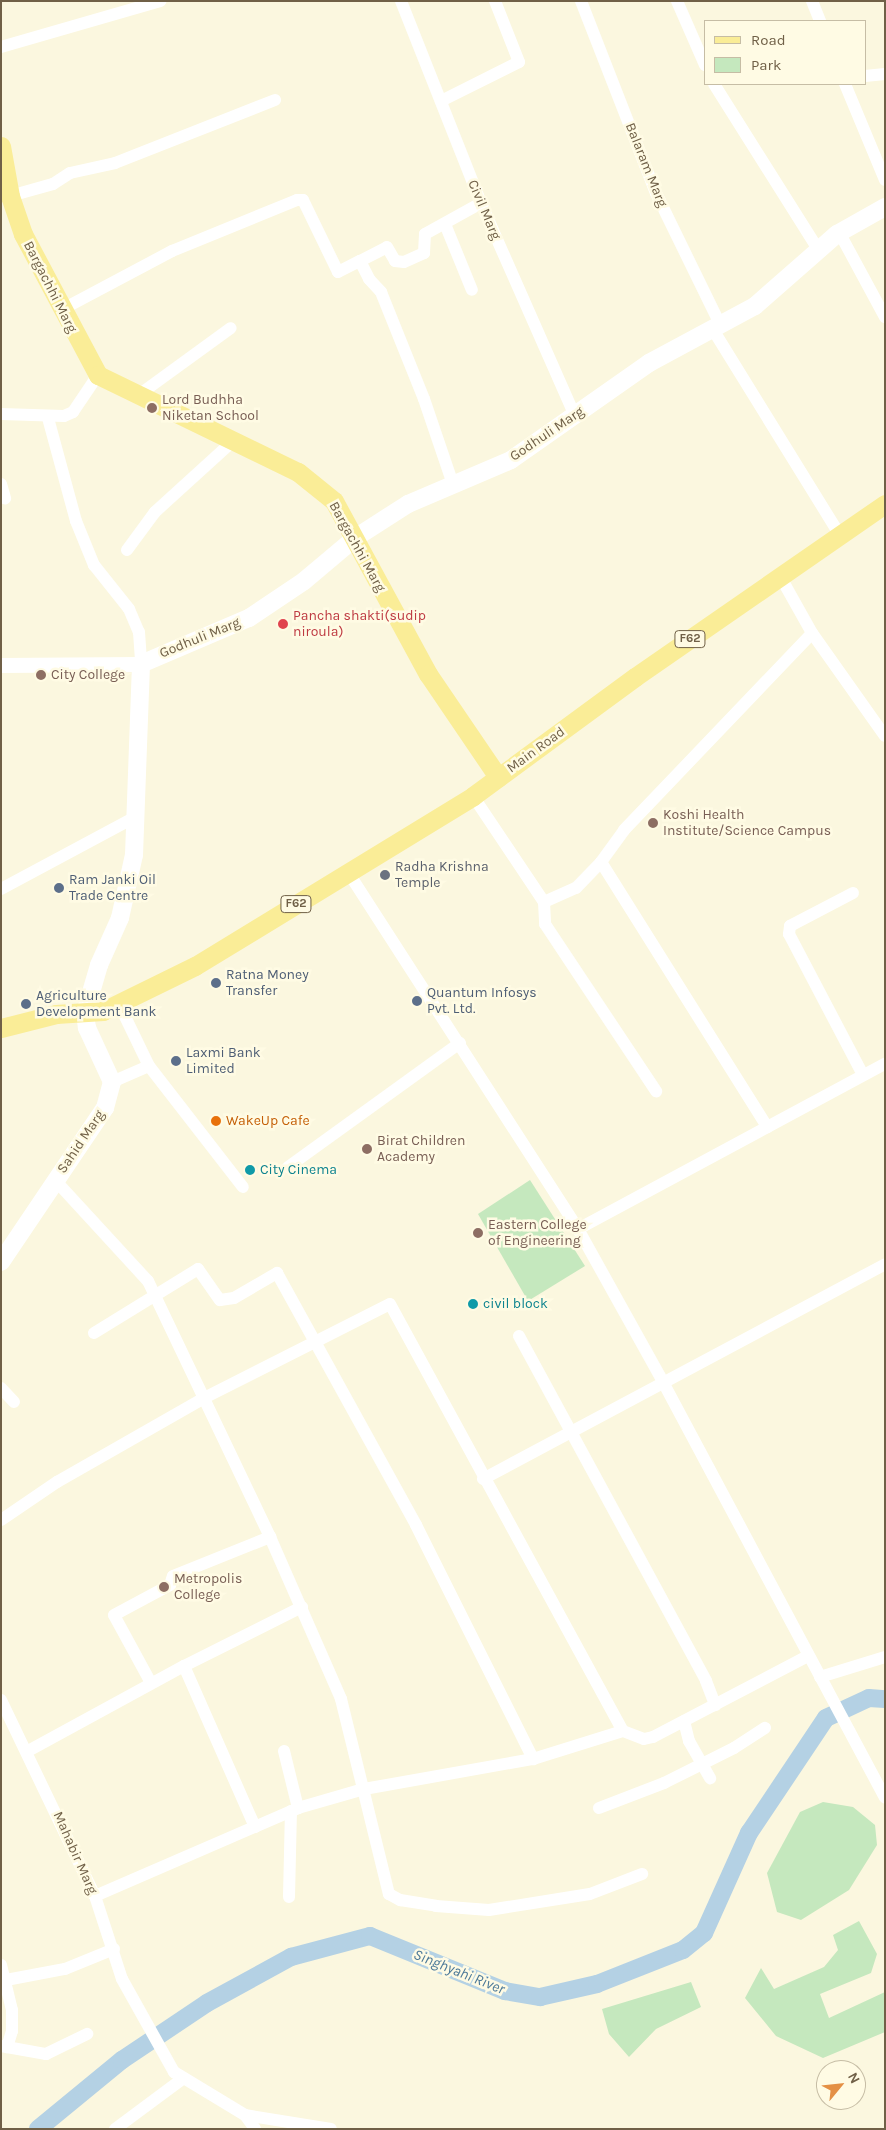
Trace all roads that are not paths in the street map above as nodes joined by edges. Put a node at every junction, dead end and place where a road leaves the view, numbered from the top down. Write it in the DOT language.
graph roads {
  1 [pos="160,1"];
  2 [pos="401,1"];
  3 [pos="495,1"];
  4 [pos="581,1"];
  5 [pos="677,1"];
  6 [pos="812,1"];
  7 [pos="820,20"];
  8 [pos="1,47"];
  9 [pos="704,63"];
  10 [pos="885,74"];
  11 [pos="866,76"];
  12 [pos="715,85"];
  13 [pos="845,85"];
  14 [pos="275,100"];
  15 [pos="441,101"];
  16 [pos="1,146"];
  17 [pos="885,180"];
  18 [pos="10,196"];
  19 [pos="480,204"];
  20 [pos="885,206"];
  21 [pos="445,224"];
  22 [pos="839,232"];
  23 [pos="818,249"];
  24 [pos="360,261"];
  25 [pos="472,290"];
  26 [pos="61,310"];
  27 [pos="885,317"];
  28 [pos="716,326"];
  29 [pos="231,328"];
  30 [pos="98,375"];
  31 [pos="140,394"];
  32 [pos="1,414"];
  33 [pos="575,416"];
  34 [pos="48,418"];
  35 [pos="234,440"];
  36 [pos="1,484"];
  37 [pos="452,484"];
  38 [pos="6,498"];
  39 [pos="885,504"];
  40 [pos="885,512"];
  41 [pos="840,535"];
  42 [pos="355,538"];
  43 [pos="127,550"];
  44 [pos="781,578"];
  45 [pos="812,633"];
  46 [pos="141,664"];
  47 [pos="1,665"];
  48 [pos="885,736"];
  49 [pos="498,777"];
  50 [pos="473,796"];
  51 [pos="137,816"];
  52 [pos="601,862"];
  53 [pos="348,872"];
  54 [pos="1,889"];
  55 [pos="853,893"];
  56 [pos="544,902"];
  57 [pos="119,1004"];
  58 [pos="85,1013"];
  59 [pos="1,1028"];
  60 [pos="460,1043"];
  61 [pos="885,1064"];
  62 [pos="149,1066"];
  63 [pos="863,1075"];
  64 [pos="112,1082"];
  65 [pos="656,1091"];
  66 [pos="767,1127"];
  67 [pos="288,1168"];
  68 [pos="55,1180"];
  69 [pos="243,1187"];
  70 [pos="578,1229"];
  71 [pos="1,1262"];
  72 [pos="885,1264"];
  73 [pos="156,1296"];
  74 [pos="94,1333"];
  75 [pos="519,1336"];
  76 [pos="315,1343"];
  77 [pos="663,1382"];
  78 [pos="1,1388"];
  79 [pos="204,1398"];
  80 [pos="14,1402"];
  81 [pos="571,1433"];
  82 [pos="483,1479"];
  83 [pos="1,1520"];
  84 [pos="270,1537"];
  85 [pos="302,1607"];
  86 [pos="808,1656"];
  87 [pos="885,1657"];
  88 [pos="184,1666"];
  89 [pos="823,1681"];
  90 [pos="151,1683"];
  91 [pos="1,1700"];
  92 [pos="715,1705"];
  93 [pos="684,1721"];
  94 [pos="765,1728"];
  95 [pos="623,1731"];
  96 [pos="28,1751"];
  97 [pos="284,1751"];
  98 [pos="533,1759"];
  99 [pos="701,1763"];
  100 [pos="710,1778"];
  101 [pos="364,1790"];
  102 [pos="885,1797"];
  103 [pos="599,1808"];
  104 [pos="295,1810"];
  105 [pos="255,1827"];
  106 [pos="642,1874"];
  107 [pos="95,1896"];
  108 [pos="289,1897"];
  109 [pos="114,1949"];
  110 [pos="1,1965"];
  111 [pos="6,1980"];
  112 [pos="87,2034"];
  113 [pos="4,2047"];
  114 [pos="177,2076"];
  115 [pos="245,2116"];
  116 [pos="114,2129"];
  117 [pos="255,2129"];
  118 [pos="331,2129"];
  1 -- 8 [label="street"];
  2 -- 15 [label="street, Civil Marg"];
  3 -- 15 [label="street"];
  4 -- 28 [label="street, Balaram Marg"];
  5 -- 9 [label="street"];
  6 -- 7 [label="street"];
  10 -- 11 [label="street"];
  12 -- 23 [label="street"];
  13 -- 17 [label="street"];
  14 -- 18 [label="street"];
  15 -- 19 [label="street, Civil Marg"];
  16 -- 18 [label="main road, Bargachhi Marg"];
  18 -- 26 [label="main road, Bargachhi Marg"];
  19 -- 21 [label="street"];
  19 -- 33 [label="street, Civil Marg"];
  20 -- 22 [label="main road, Godhuli Marg"];
  21 -- 24 [label="street"];
  21 -- 25 [label="street"];
  22 -- 23 [label="main road, Godhuli Marg"];
  22 -- 27 [label="street"];
  23 -- 28 [label="main road, Godhuli Marg"];
  24 -- 26 [label="street"];
  24 -- 37 [label="street"];
  26 -- 30 [label="main road, Bargachhi Marg"];
  28 -- 33 [label="main road, Godhuli Marg"];
  28 -- 41 [label="street, Balaram Marg"];
  29 -- 31 [label="street"];
  30 -- 31 [label="main road, Bargachhi Marg"];
  30 -- 34 [label="street"];
  31 -- 35 [label="main road, Bargachhi Marg"];
  32 -- 34 [label="street"];
  33 -- 37 [label="main road, Godhuli Marg"];
  34 -- 46 [label="street"];
  35 -- 42 [label="main road, Bargachhi Marg"];
  35 -- 43 [label="street"];
  36 -- 38 [label="street"];
  37 -- 42 [label="main road, Godhuli Marg"];
  39 -- 41 [label="main road, Main Road / F62"];
  40 -- 44 [label="main road, Main Road / F62"];
  41 -- 44 [label="main road, Main Road / F62"];
  42 -- 46 [label="main road, Godhuli Marg"];
  42 -- 49 [label="main road, Bargachhi Marg"];
  44 -- 45 [label="street"];
  44 -- 49 [label="main road, Main Road / F62"];
  45 -- 48 [label="street"];
  45 -- 52 [label="street"];
  46 -- 47 [label="street"];
  46 -- 51 [label="main road"];
  49 -- 50 [label="main road, F62"];
  50 -- 53 [label="main road, F62"];
  50 -- 56 [label="street"];
  51 -- 54 [label="street"];
  51 -- 58 [label="main road"];
  52 -- 56 [label="street"];
  52 -- 66 [label="street"];
  53 -- 57 [label="main road, F62"];
  53 -- 60 [label="street"];
  55 -- 63 [label="street"];
  56 -- 65 [label="street"];
  57 -- 58 [label="main road, F62"];
  57 -- 62 [label="street"];
  58 -- 59 [label="main road, F62"];
  58 -- 64 [label="main road"];
  60 -- 67 [label="street"];
  60 -- 70 [label="street"];
  61 -- 63 [label="street"];
  62 -- 64 [label="street"];
  62 -- 69 [label="street"];
  63 -- 66 [label="street"];
  64 -- 68 [label="main road, Sahid Marg"];
  66 -- 70 [label="street"];
  68 -- 71 [label="main road, Sahid Marg"];
  68 -- 73 [label="street"];
  70 -- 77 [label="street"];
  72 -- 77 [label="street"];
  73 -- 74 [label="street"];
  73 -- 76 [label="street"];
  73 -- 79 [label="street"];
  75 -- 81 [label="street"];
  76 -- 79 [label="street"];
  76 -- 82 [label="street"];
  76 -- 98 [label="street"];
  77 -- 81 [label="street"];
  77 -- 86 [label="street"];
  78 -- 80 [label="street"];
  79 -- 83 [label="street"];
  79 -- 84 [label="street"];
  81 -- 82 [label="street"];
  81 -- 92 [label="street"];
  82 -- 95 [label="street"];
  84 -- 85 [label="street"];
  84 -- 90 [label="street"];
  85 -- 88 [label="street"];
  85 -- 101 [label="street"];
  86 -- 89 [label="street"];
  86 -- 92 [label="street"];
  87 -- 89 [label="street"];
  88 -- 90 [label="street"];
  88 -- 105 [label="street"];
  89 -- 102 [label="street"];
  90 -- 96 [label="street"];
  91 -- 96 [label="street, Mahabir Marg"];
  92 -- 93 [label="street"];
  93 -- 95 [label="street"];
  93 -- 99 [label="street"];
  94 -- 99 [label="street"];
  95 -- 98 [label="street"];
  96 -- 107 [label="street, Mahabir Marg"];
  97 -- 104 [label="street"];
  98 -- 101 [label="street"];
  99 -- 100 [label="street"];
  99 -- 103 [label="street"];
  101 -- 104 [label="street"];
  101 -- 106 [label="street"];
  104 -- 105 [label="street"];
  104 -- 108 [label="street"];
  105 -- 107 [label="street"];
  107 -- 109 [label="street, Mahabir Marg"];
  109 -- 111 [label="street"];
  109 -- 114 [label="street, Mahabir Marg"];
  110 -- 111 [label="street"];
  111 -- 113 [label="street"];
  112 -- 113 [label="street"];
  114 -- 115 [label="street"];
  114 -- 116 [label="street"];
  115 -- 117 [label="street"];
  115 -- 118 [label="street"];
}
